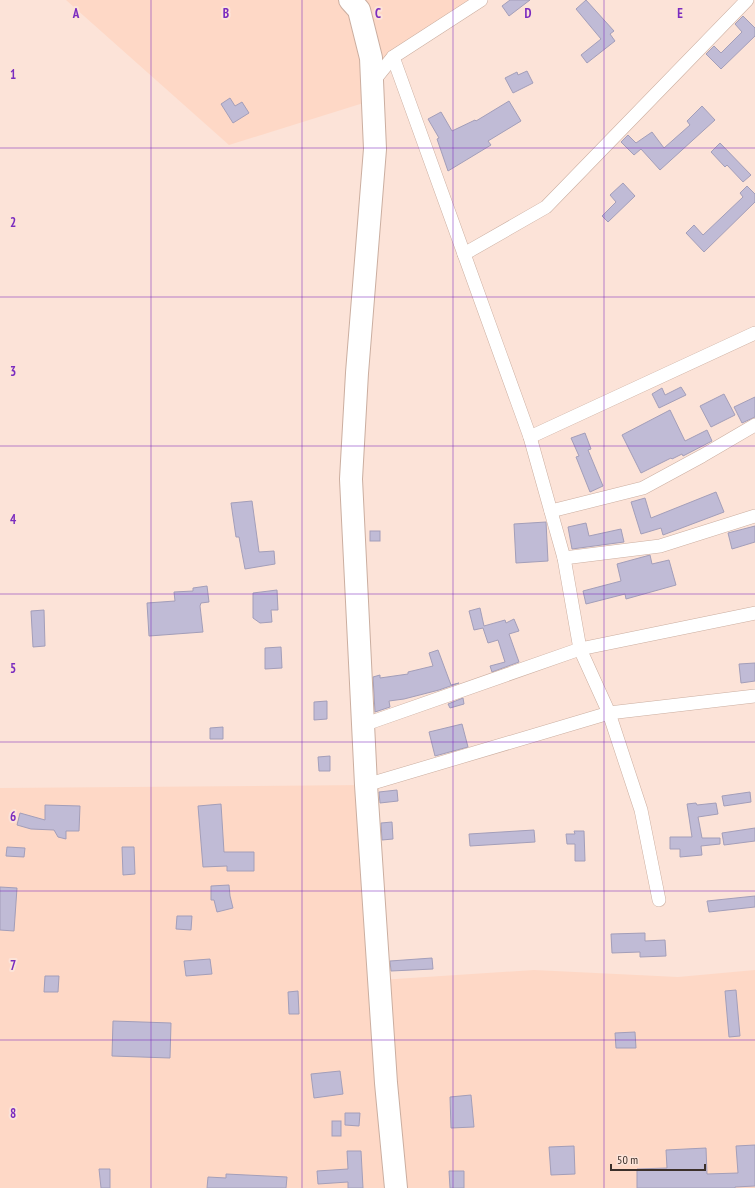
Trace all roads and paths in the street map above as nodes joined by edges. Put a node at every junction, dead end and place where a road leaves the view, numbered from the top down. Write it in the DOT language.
graph roads {
  1 [pos="350,0"];
  2 [pos="481,0"];
  3 [pos="746,0"];
  4 [pos="393,57"];
  5 [pos="372,83"];
  6 [pos="464,254"];
  7 [pos="755,333"];
  8 [pos="755,425"];
  9 [pos="530,437"];
  10 [pos="551,511"];
  11 [pos="755,516"];
  12 [pos="564,558"];
  13 [pos="755,613"];
  14 [pos="580,649"];
  15 [pos="755,696"];
  16 [pos="609,712"];
  17 [pos="364,725"];
  18 [pos="366,785"];
  19 [pos="659,900"];
  20 [pos="396,1188"];
  1 -- 5 [label="highway"];
  2 -- 4 [label="street"];
  3 -- 6 [label="street"];
  4 -- 5 [label="street"];
  4 -- 6 [label="street"];
  5 -- 17 [label="highway"];
  6 -- 9 [label="street"];
  7 -- 9 [label="street"];
  8 -- 10 [label="street"];
  9 -- 10 [label="street"];
  10 -- 12 [label="street"];
  11 -- 12 [label="street"];
  12 -- 14 [label="street"];
  13 -- 14 [label="street"];
  14 -- 16 [label="street"];
  14 -- 17 [label="street"];
  15 -- 16 [label="street"];
  16 -- 18 [label="street"];
  16 -- 19 [label="street"];
  17 -- 18 [label="highway"];
  18 -- 20 [label="highway"];
}
